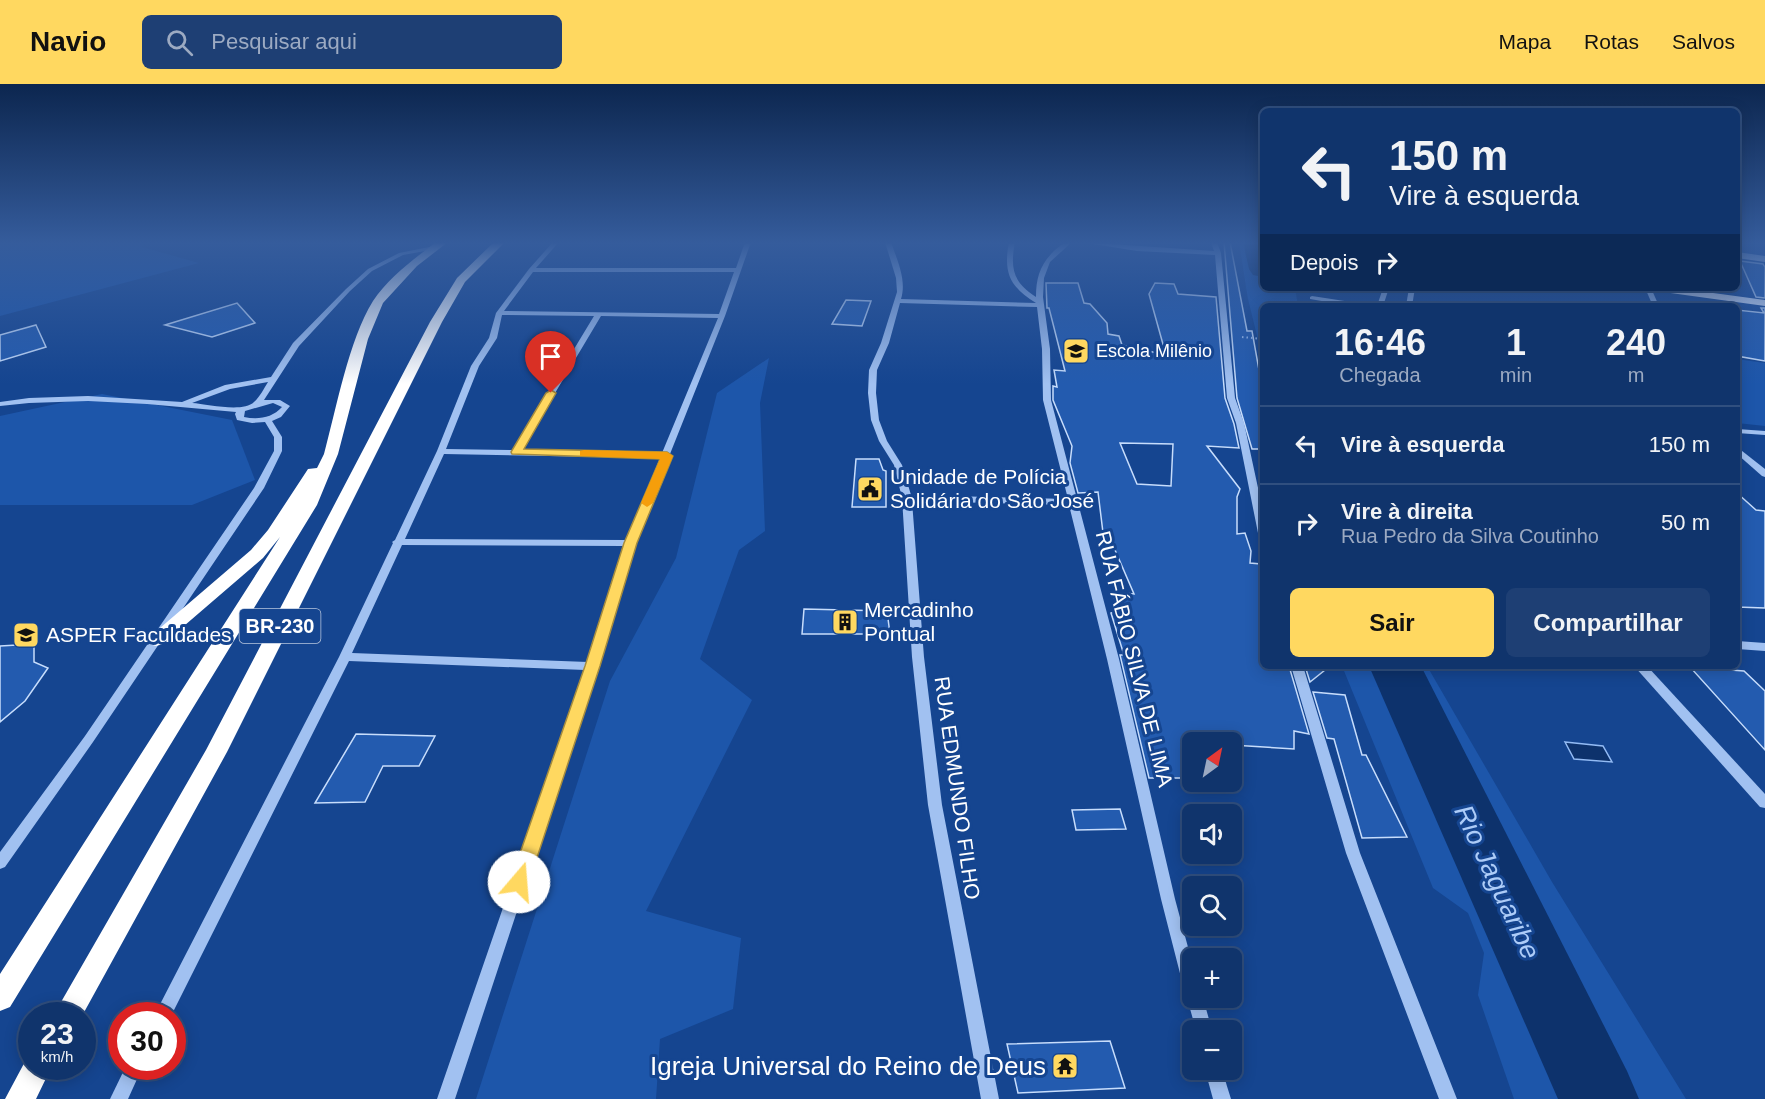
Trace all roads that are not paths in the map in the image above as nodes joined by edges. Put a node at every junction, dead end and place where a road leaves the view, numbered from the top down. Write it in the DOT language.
graph roads {
  1 [pos="349,289"];
  2 [pos="389,289"];
  3 [pos="455,289"];
  4 [pos="517,289"];
  5 [pos="731,289"];
  6 [pos="900,289"];
  7 [pos="1020,289"];
  8 [pos="1042,289"];
  9 [pos="1221,289"];
  10 [pos="1678,291"];
  11 [pos="1312,298"];
  12 [pos="897,300"];
  13 [pos="1344,303"];
  14 [pos="1765,303"];
  15 [pos="1041,304"];
  16 [pos="499,313"];
  17 [pos="598,315"];
  18 [pos="722,316"];
  19 [pos="274,379"];
  20 [pos="258,403"];
  21 [pos="0,404"];
  22 [pos="184,404"];
  23 [pos="241,411"];
  24 [pos="267,419"];
  25 [pos="1740,431"];
  26 [pos="1765,434"];
  27 [pos="441,451"];
  28 [pos="516,452"];
  29 [pos="1740,453"];
  30 [pos="332,454"];
  31 [pos="667,456"];
  32 [pos="1765,474"];
  33 [pos="907,498"];
  34 [pos="1074,502"];
  35 [pos="1260,519"];
  36 [pos="397,542"];
  37 [pos="630,543"];
  38 [pos="156,640"];
  39 [pos="1740,645"];
  40 [pos="1765,647"];
  41 [pos="345,657"];
  42 [pos="592,666"];
  43 [pos="1298,669"];
  44 [pos="1643,669"];
  45 [pos="1765,803"];
  46 [pos="0,863"];
  47 [pos="1182,952"];
  48 [pos="0,998"];
  49 [pos="75,1002"];
  50 [pos="169,1002"];
  51 [pos="30,1080"];
  52 [pos="128,1080"];
  53 [pos="1217,1080"];
  54 [pos="20,1099"];
  55 [pos="119,1099"];
  56 [pos="446,1099"];
  57 [pos="990,1099"];
  58 [pos="1222,1099"];
  59 [pos="1448,1099"];
  1 -- 19 [label="street"];
  2 -- 30 [label="highway, BR-230"];
  3 -- 49 [label="highway, BR-230"];
  4 -- 16 [label="street"];
  5 -- 18 [label="street"];
  6 -- 12 [label="street, RUA EDMUNDO FILHO"];
  7 -- 15 [label="street"];
  8 -- 15 [label="street, RUA FÁBIO SILVA DE LIMA"];
  9 -- 35 [label="street"];
  10 -- 14 [label="main road"];
  11 -- 13 [label="street"];
  12 -- 15 [label="street"];
  12 -- 33 [label="street, RUA EDMUNDO FILHO"];
  15 -- 34 [label="street, RUA FÁBIO SILVA DE LIMA"];
  16 -- 17 [label="street"];
  16 -- 27 [label="street"];
  17 -- 18 [label="street"];
  17 -- 28 [label="street"];
  18 -- 31 [label="street"];
  19 -- 20 [label="street"];
  19 -- 22 [label="street"];
  20 -- 23 [label="street"];
  20 -- 24 [label="street"];
  21 -- 22 [label="street"];
  22 -- 23 [label="street"];
  23 -- 24 [label="street"];
  24 -- 38 [label="street"];
  25 -- 26 [label="street"];
  27 -- 28 [label="street"];
  27 -- 36 [label="street"];
  28 -- 31 [label="street"];
  29 -- 32 [label="street"];
  30 -- 38 [label="highway"];
  30 -- 48 [label="highway, BR-230"];
  31 -- 37 [label="street"];
  33 -- 34 [label="street"];
  33 -- 57 [label="street, RUA EDMUNDO FILHO"];
  34 -- 47 [label="street, RUA FÁBIO SILVA DE LIMA"];
  36 -- 37 [label="street"];
  36 -- 41 [label="street"];
  37 -- 42 [label="street"];
  38 -- 46 [label="street"];
  39 -- 40 [label="street"];
  41 -- 42 [label="street"];
  41 -- 50 [label="street"];
  42 -- 56 [label="street"];
  43 -- 59 [label="street"];
  44 -- 45 [label="street"];
  51 -- 54 [label="highway"];
  52 -- 55 [label="street"];
  53 -- 58 [label="street"];
}
